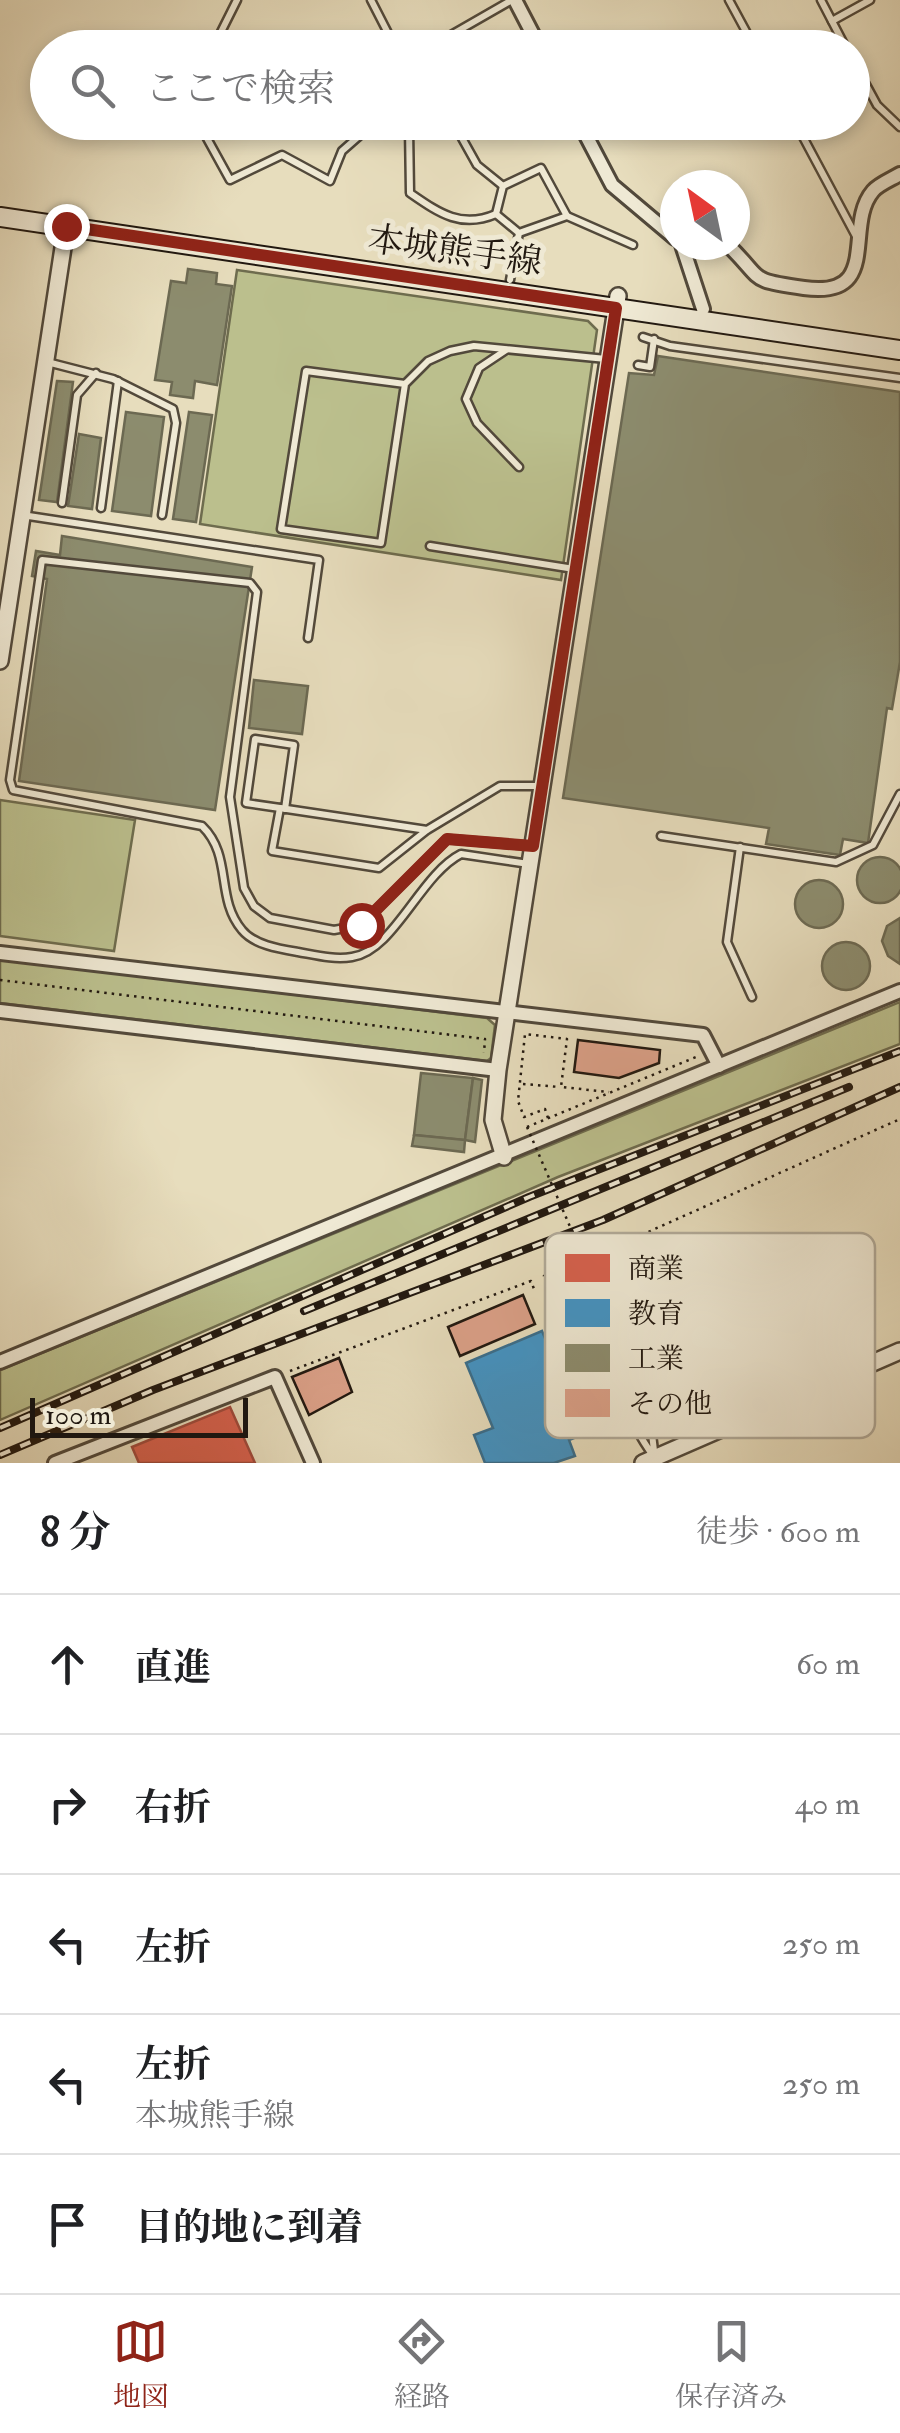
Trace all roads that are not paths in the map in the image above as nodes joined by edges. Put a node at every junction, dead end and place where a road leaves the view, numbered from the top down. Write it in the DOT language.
graph roads {
  1 [pos="236,0"];
  2 [pos="371,0"];
  3 [pos="514,0"];
  4 [pos="729,0"];
  5 [pos="821,0"];
  6 [pos="870,0"];
  7 [pos="832,21"];
  8 [pos="222,30"];
  9 [pos="387,30"];
  10 [pos="460,30"];
  11 [pos="530,30"];
  12 [pos="745,30"];
  13 [pos="837,30"];
  14 [pos="870,92"];
  15 [pos="900,127"];
  16 [pos="208,140"];
  17 [pos="354,140"];
  18 [pos="410,140"];
  19 [pos="463,140"];
  20 [pos="588,140"];
  21 [pos="805,140"];
  22 [pos="900,174"];
  23 [pos="503,186"];
  24 [pos="0,205"];
  25 [pos="496,214"];
  26 [pos="567,216"];
  27 [pos="0,217"];
  28 [pos="67,220"];
  29 [pos="660,225"];
  30 [pos="520,233"];
  31 [pos="860,244"];
  32 [pos="633,245"];
  33 [pos="688,260"];
  34 [pos="740,260"];
  35 [pos="510,280"];
  36 [pos="617,302"];
  37 [pos="703,309"];
  38 [pos="642,337"];
  39 [pos="654,338"];
  40 [pos="900,338"];
  41 [pos="507,350"];
  42 [pos="900,350"];
  43 [pos="608,359"];
  44 [pos="46,362"];
  45 [pos="638,365"];
  46 [pos="96,373"];
  47 [pos="900,378"];
  48 [pos="118,381"];
  49 [pos="405,384"];
  50 [pos="519,466"];
  51 [pos="62,503"];
  52 [pos="101,508"];
  53 [pos="22,515"];
  54 [pos="162,516"];
  55 [pos="430,546"];
  56 [pos="575,569"];
  57 [pos="308,638"];
  58 [pos="0,661"];
  59 [pos="542,786"];
  60 [pos="900,793"];
  61 [pos="282,809"];
  62 [pos="427,830"];
  63 [pos="661,836"];
  64 [pos="533,846"];
  65 [pos="740,848"];
  66 [pos="530,864"];
  67 [pos="0,953"];
  68 [pos="900,991"];
  69 [pos="752,998"];
  70 [pos="0,1011"];
  71 [pos="507,1014"];
  72 [pos="499,1063"];
  73 [pos="719,1066"];
  74 [pos="504,1156"];
  75 [pos="900,1350"];
  76 [pos="875,1361"];
  77 [pos="0,1362"];
  78 [pos="641,1438"];
  79 [pos="704,1438"];
  80 [pos="651,1462"];
  81 [pos="56,1463"];
  82 [pos="313,1463"];
  1 -- 8 [label="lane"];
  2 -- 9 [label="lane"];
  3 -- 10 [label="lane"];
  3 -- 11 [label="street"];
  4 -- 12 [label="lane"];
  5 -- 7 [label="lane"];
  6 -- 7 [label="lane"];
  7 -- 13 [label="lane"];
  14 -- 15 [label="lane"];
  16 -- 17 [label="lane"];
  18 -- 25 [label="lane"];
  19 -- 23 [label="lane"];
  20 -- 29 [label="street"];
  21 -- 31 [label="lane"];
  22 -- 31 [label="street"];
  23 -- 25 [label="lane"];
  23 -- 26 [label="lane"];
  24 -- 28 [label="main road, 本城熊手線"];
  25 -- 30 [label="lane"];
  26 -- 30 [label="lane"];
  26 -- 32 [label="lane"];
  27 -- 28 [label="main road, 本城熊手線"];
  28 -- 35 [label="main road, 本城熊手線"];
  28 -- 36 [label="main road, 本城熊手線"];
  28 -- 44 [label="street"];
  30 -- 35 [label="lane"];
  31 -- 34 [label="street"];
  33 -- 37 [label="street"];
  35 -- 36 [label="main road, 本城熊手線"];
  36 -- 37 [label="main road, 本城熊手線"];
  36 -- 42 [label="main road, 本城熊手線"];
  36 -- 43 [label="street"];
  37 -- 40 [label="main road, 本城熊手線"];
  38 -- 39 [label="lane"];
  39 -- 45 [label="lane"];
  39 -- 47 [label="lane"];
  41 -- 43 [label="lane"];
  41 -- 49 [label="lane"];
  41 -- 50 [label="lane"];
  43 -- 56 [label="street"];
  44 -- 46 [label="lane"];
  44 -- 53 [label="street"];
  46 -- 48 [label="lane"];
  46 -- 51 [label="lane"];
  48 -- 52 [label="lane"];
  48 -- 54 [label="lane"];
  49 -- 49 [label="lane"];
  53 -- 57 [label="lane"];
  53 -- 58 [label="street"];
  55 -- 56 [label="lane"];
  56 -- 59 [label="street"];
  59 -- 62 [label="lane"];
  59 -- 64 [label="street"];
  60 -- 65 [label="lane"];
  61 -- 61 [label="lane"];
  61 -- 62 [label="lane"];
  61 -- 62 [label="lane"];
  63 -- 65 [label="lane"];
  64 -- 66 [label="street"];
  64 -- 66 [label="lane"];
  65 -- 69 [label="lane"];
  66 -- 71 [label="street"];
  67 -- 71 [label="street"];
  68 -- 73 [label="street"];
  70 -- 72 [label="street"];
  71 -- 72 [label="street"];
  71 -- 73 [label="street"];
  72 -- 74 [label="street"];
  73 -- 74 [label="street"];
  74 -- 77 [label="street"];
  75 -- 76 [label="street"];
  78 -- 80 [label="lane"];
  79 -- 80 [label="street"];
  81 -- 82 [label="street"];
}
